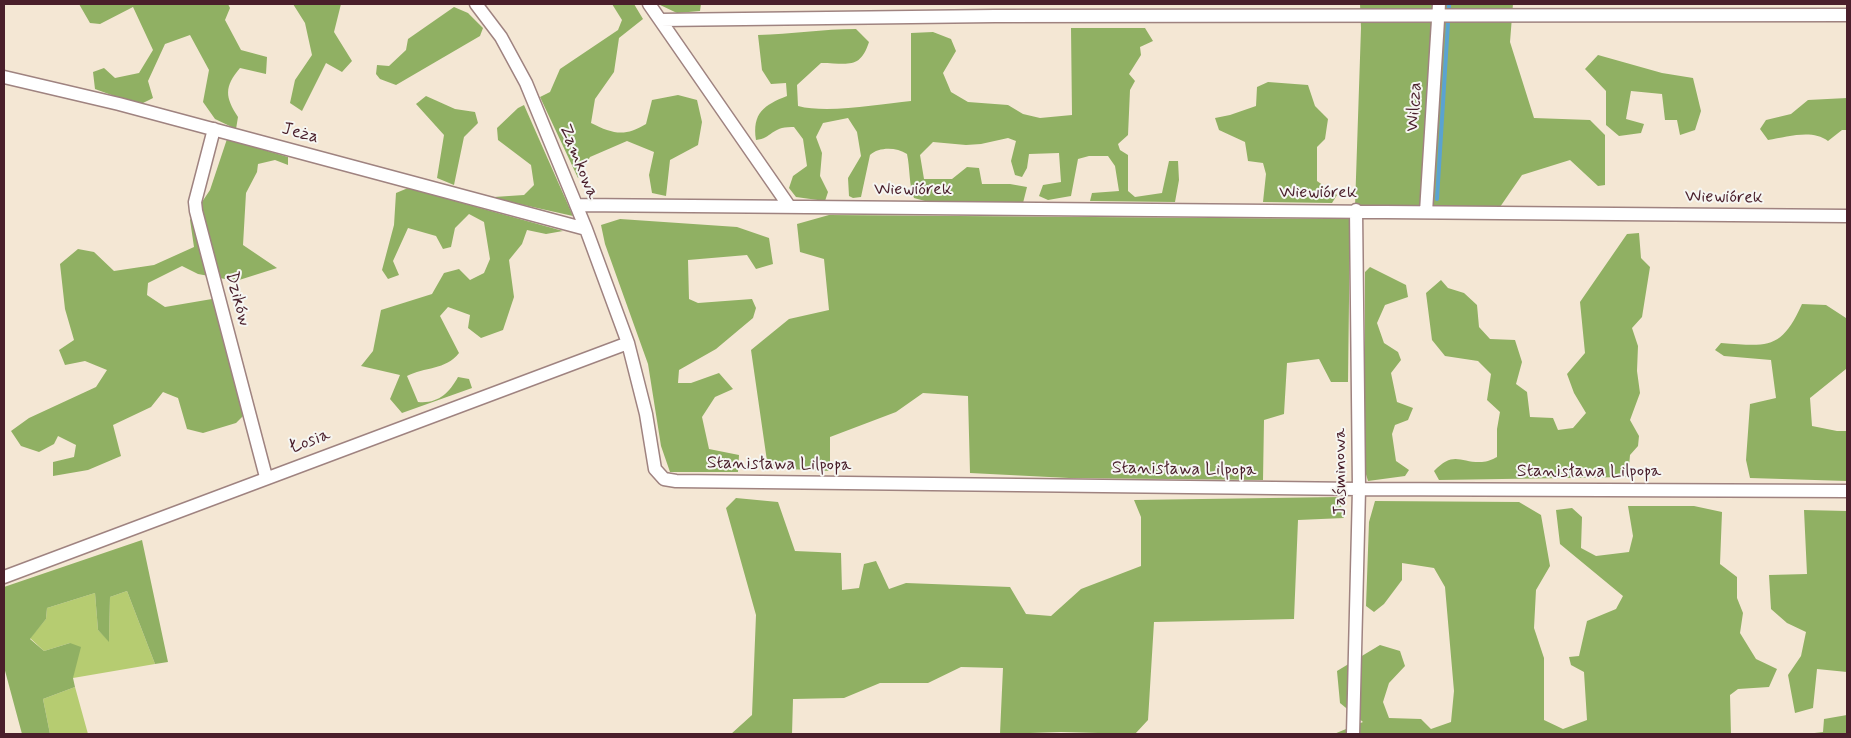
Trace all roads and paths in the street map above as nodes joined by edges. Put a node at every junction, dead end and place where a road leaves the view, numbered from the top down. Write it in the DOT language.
graph roads {
  1 [pos="476,4"];
  2 [pos="649,4"];
  3 [pos="986,4"];
  4 [pos="1438,10"];
  5 [pos="1847,15"];
  6 [pos="995,16"];
  7 [pos="660,20"];
  8 [pos="4,77"];
  9 [pos="214,129"];
  10 [pos="576,205"];
  11 [pos="789,206"];
  12 [pos="1356,210"];
  13 [pos="1426,212"];
  14 [pos="1847,216"];
  15 [pos="586,229"];
  16 [pos="628,342"];
  17 [pos="266,477"];
  18 [pos="1359,489"];
  19 [pos="1847,490"];
  20 [pos="4,577"];
  21 [pos="1353,734"];
  1 -- 10 [label="street, Zamkowa"];
  2 -- 7 [label="street"];
  3 -- 6 [label="street"];
  4 -- 5 [label="street"];
  4 -- 6 [label="street"];
  4 -- 13 [label="street, Wilcza"];
  6 -- 7 [label="street"];
  7 -- 11 [label="street"];
  8 -- 9 [label="street, Jeża"];
  9 -- 15 [label="street, Jeża"];
  9 -- 17 [label="street, Dzików"];
  10 -- 11 [label="street, Wiewiórek"];
  10 -- 15 [label="street, Zamkowa"];
  11 -- 12 [label="street, Wiewiórek"];
  12 -- 13 [label="street, Wiewiórek"];
  12 -- 18 [label="street, Jaśminowa"];
  13 -- 14 [label="street, Wiewiórek"];
  15 -- 16 [label="street, Zamkowa"];
  16 -- 17 [label="street, Łosia"];
  16 -- 18 [label="street, Stanisława Lilpopa"];
  17 -- 20 [label="street, Łosia"];
  18 -- 19 [label="street, Stanisława Lilpopa"];
  18 -- 21 [label="street, Jaśminowa"];
}
